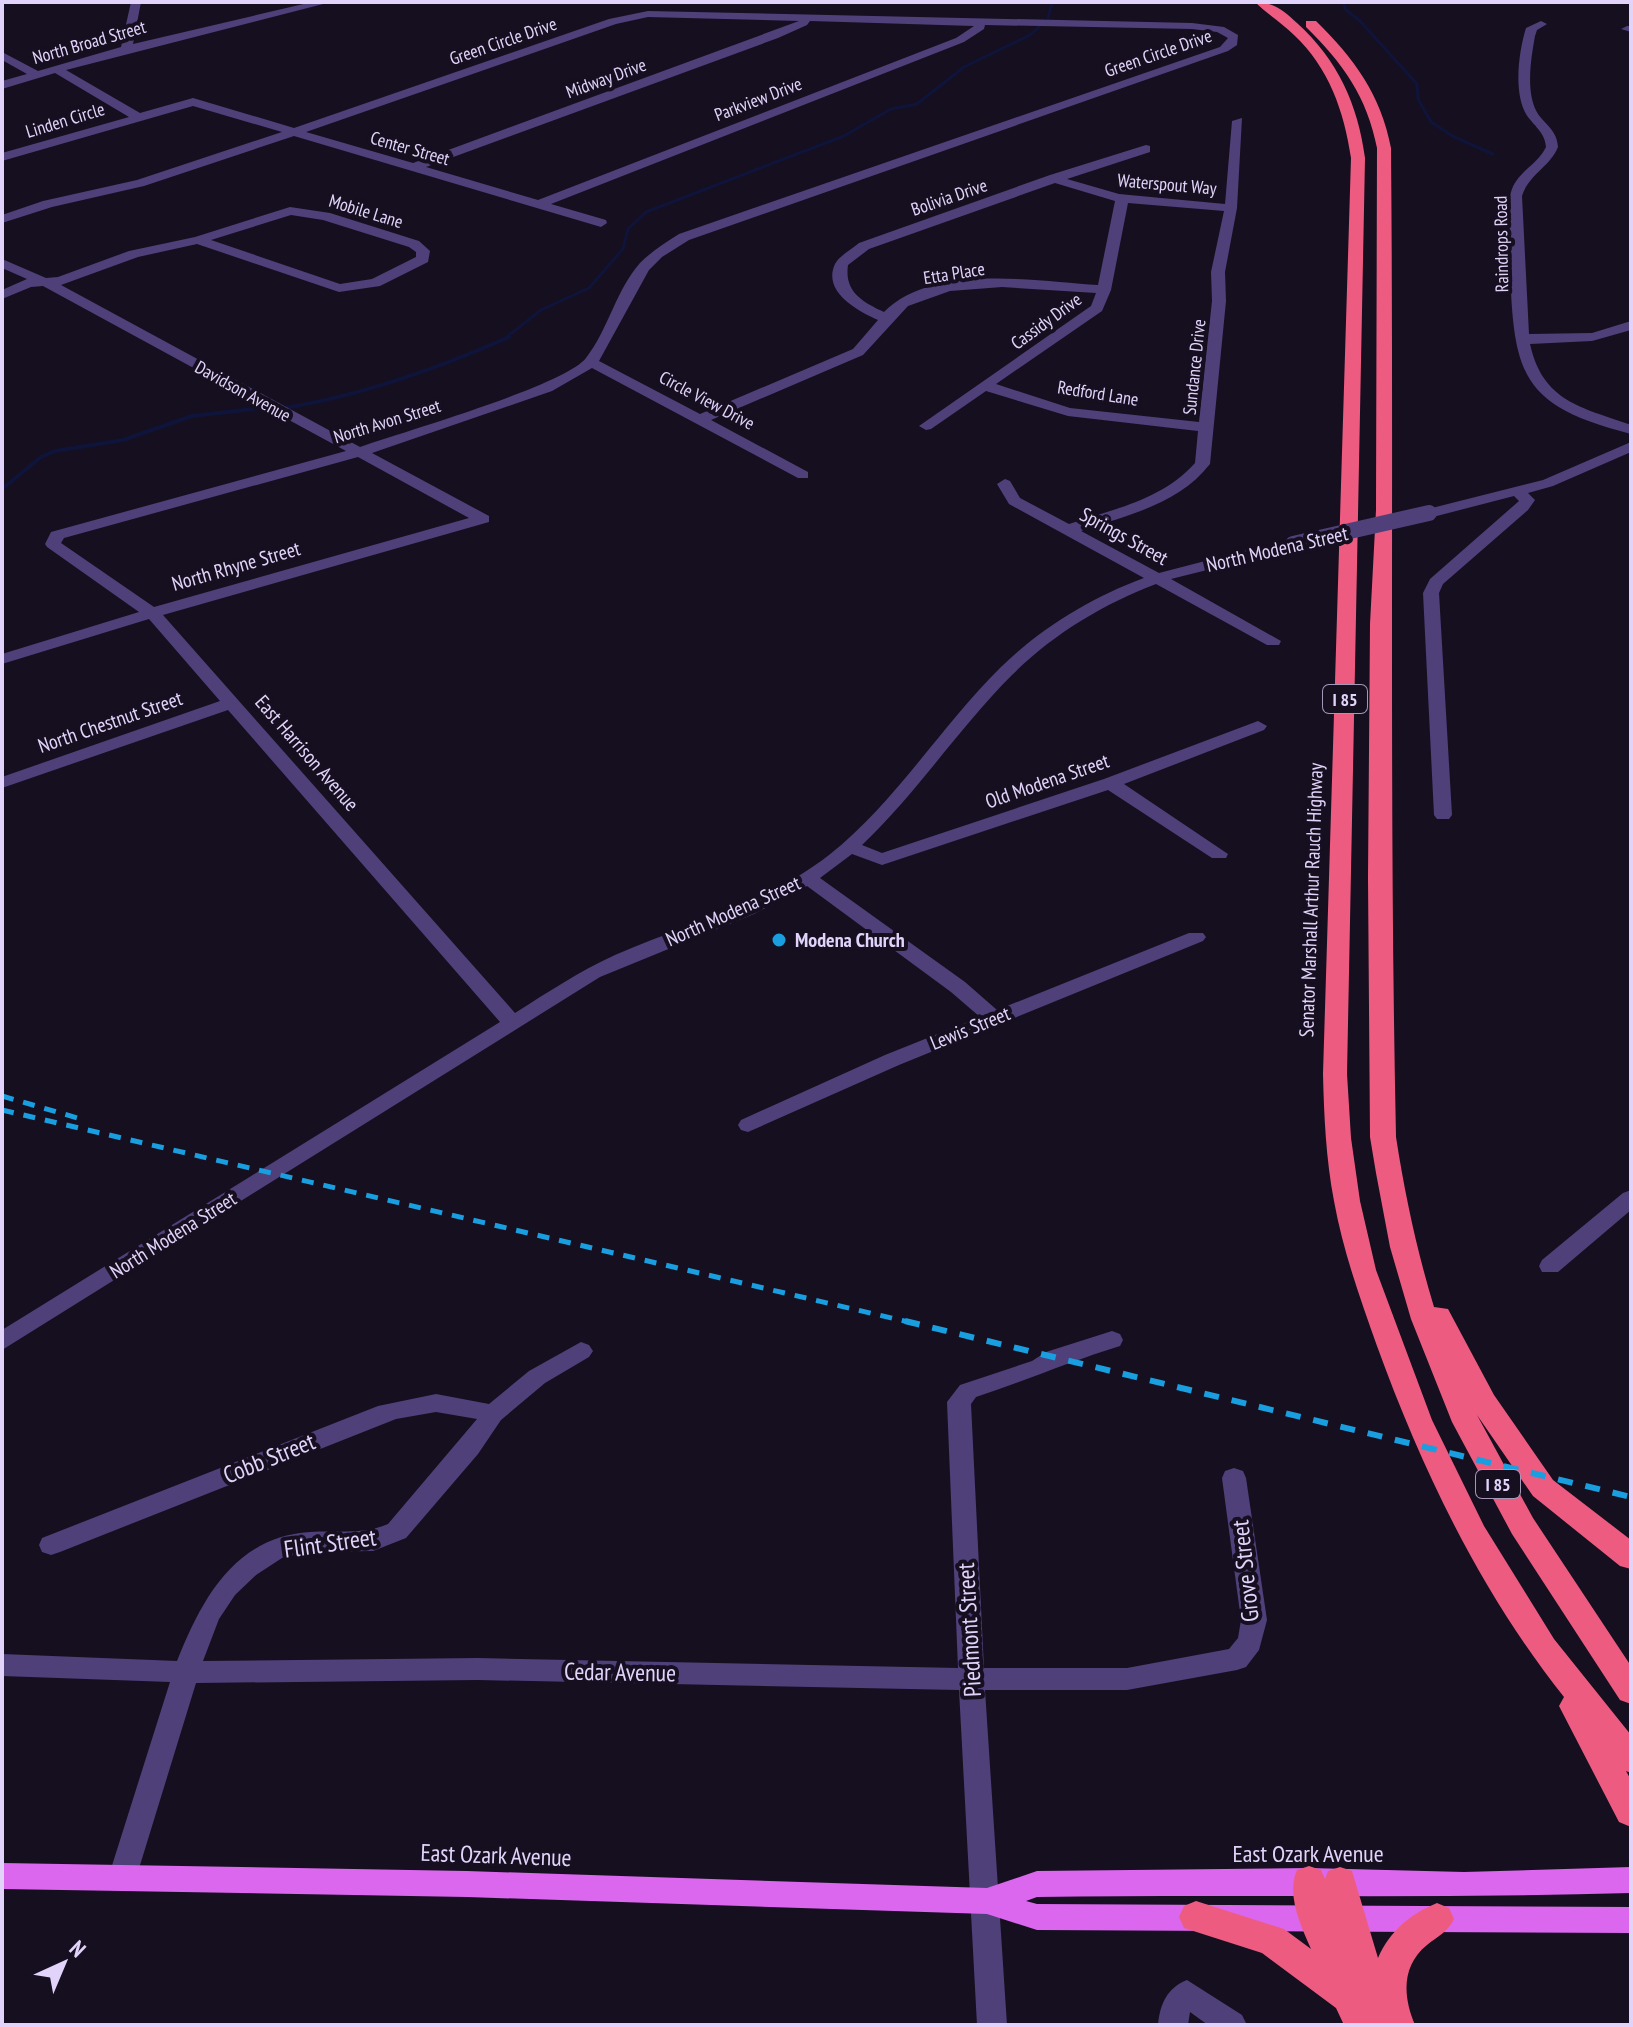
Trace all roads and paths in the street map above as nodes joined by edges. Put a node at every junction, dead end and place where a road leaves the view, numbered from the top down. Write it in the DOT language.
graph roads {
  1 [pos="136,2"];
  2 [pos="326,2"];
  3 [pos="1262,2"];
  4 [pos="1285,2"];
  5 [pos="808,16"];
  6 [pos="978,20"];
  7 [pos="1541,24"];
  8 [pos="126,49"];
  9 [pos="2,55"];
  10 [pos="57,70"];
  11 [pos="37,75"];
  12 [pos="2,85"];
  13 [pos="209,107"];
  14 [pos="138,117"];
  15 [pos="1238,121"];
  16 [pos="295,133"];
  17 [pos="1146,149"];
  18 [pos="2,157"];
  19 [pos="412,168"];
  20 [pos="1054,178"];
  21 [pos="1122,200"];
  22 [pos="540,204"];
  23 [pos="1231,208"];
  24 [pos="2,219"];
  25 [pos="601,223"];
  26 [pos="198,240"];
  27 [pos="2,263"];
  28 [pos="47,283"];
  29 [pos="1104,290"];
  30 [pos="2,295"];
  31 [pos="885,318"];
  32 [pos="1631,325"];
  33 [pos="1522,338"];
  34 [pos="591,362"];
  35 [pos="986,386"];
  36 [pos="702,419"];
  37 [pos="926,426"];
  38 [pos="1206,427"];
  39 [pos="1631,430"];
  40 [pos="1631,446"];
  41 [pos="356,453"];
  42 [pos="803,475"];
  43 [pos="1005,484"];
  44 [pos="1519,492"];
  45 [pos="483,519"];
  46 [pos="1067,530"];
  47 [pos="57,535"];
  48 [pos="1156,579"];
  49 [pos="152,613"];
  50 [pos="1273,641"];
  51 [pos="2,659"];
  52 [pos="233,702"];
  53 [pos="1258,726"];
  54 [pos="2,783"];
  55 [pos="1110,783"];
  56 [pos="1443,815"];
  57 [pos="849,847"];
  58 [pos="1219,854"];
  59 [pos="808,878"];
  60 [pos="1196,937"];
  61 [pos="994,1018"];
  62 [pos="512,1022"];
  63 [pos="748,1125"];
  64 [pos="1631,1198"];
  65 [pos="1406,1255"];
  66 [pos="1550,1266"];
  67 [pos="1112,1340"];
  68 [pos="2,1341"];
  69 [pos="581,1351"];
  70 [pos="493,1414"];
  71 [pos="1234,1478"];
  72 [pos="51,1545"];
  73 [pos="1631,1557"];
  74 [pos="1543,1648"];
  75 [pos="1237,1659"];
  76 [pos="2,1665"];
  77 [pos="186,1672"];
  78 [pos="971,1680"];
  79 [pos="1631,1691"];
  80 [pos="1631,1759"];
  81 [pos="1631,1812"];
  82 [pos="123,1875"];
  83 [pos="2,1876"];
  84 [pos="1631,1880"];
  85 [pos="1325,1881"];
  86 [pos="987,1901"];
  87 [pos="1196,1917"];
  88 [pos="1437,1919"];
  89 [pos="1330,1920"];
  90 [pos="1626,1920"];
  91 [pos="1354,2010"];
  92 [pos="1397,2024"];
  93 [pos="992,2025"];
  94 [pos="1173,2025"];
  95 [pos="1232,2025"];
  1 -- 8 [label="street"];
  2 -- 8 [label="street, North Broad Street"];
  3 -- 74 [label="highway, Senator Marshall Arthur Rauch Highway / I 85"];
  4 -- 65 [label="highway, I 85"];
  5 -- 6 [label="street, Green Circle Drive"];
  5 -- 16 [label="street, Green Circle Drive"];
  5 -- 19 [label="street, Midway Drive"];
  6 -- 22 [label="street, Parkview Drive"];
  6 -- 34 [label="street, Green Circle Drive"];
  7 -- 33 [label="street, Raindrops Road"];
  8 -- 10 [label="street, North Broad Street"];
  9 -- 11 [label="street"];
  10 -- 11 [label="street, North Broad Street"];
  10 -- 14 [label="street, Linden Circle"];
  11 -- 12 [label="street, North Broad Street"];
  13 -- 14 [label="street, Linden Circle"];
  13 -- 16 [label="street, Center Street"];
  14 -- 18 [label="street, Linden Circle"];
  15 -- 23 [label="street, Sundance Drive"];
  16 -- 19 [label="street, Center Street"];
  16 -- 24 [label="street, Green Circle Drive"];
  17 -- 20 [label="street, Bolivia Drive"];
  19 -- 22 [label="street, Center Street"];
  20 -- 21 [label="street, Waterspout Way"];
  20 -- 31 [label="street, Bolivia Drive"];
  21 -- 23 [label="street, Waterspout Way"];
  21 -- 29 [label="street, Cassidy Drive"];
  22 -- 25 [label="street, Center Street"];
  23 -- 38 [label="street, Sundance Drive"];
  26 -- 26 [label="street, Mobile Lane"];
  26 -- 28 [label="street, Mobile Lane"];
  27 -- 28 [label="street, Davidson Avenue"];
  28 -- 30 [label="street, Mobile Lane"];
  28 -- 41 [label="street, Davidson Avenue"];
  29 -- 31 [label="street, Etta Place"];
  29 -- 35 [label="street, Cassidy Drive"];
  31 -- 36 [label="street, Etta Place"];
  32 -- 33 [label="street"];
  33 -- 39 [label="street, Raindrops Road"];
  34 -- 36 [label="street, Circle View Drive"];
  34 -- 41 [label="street, North Avon Street"];
  35 -- 37 [label="street, Cassidy Drive"];
  35 -- 38 [label="street, Redford Lane"];
  36 -- 42 [label="street, Circle View Drive"];
  38 -- 46 [label="street, Sundance Drive"];
  40 -- 44 [label="street, North Modena Street"];
  41 -- 45 [label="street, Davidson Avenue"];
  41 -- 47 [label="street, North Avon Street"];
  43 -- 46 [label="street, Springs Street"];
  44 -- 48 [label="street, North Modena Street, bridge"];
  44 -- 56 [label="street"];
  45 -- 49 [label="street, North Rhyne Street"];
  46 -- 48 [label="street, Springs Street"];
  47 -- 49 [label="street, East Harrison Avenue"];
  48 -- 50 [label="street, Springs Street"];
  48 -- 57 [label="street, North Modena Street"];
  49 -- 51 [label="street, North Rhyne Street"];
  49 -- 52 [label="street, East Harrison Avenue"];
  52 -- 54 [label="street, North Chestnut Street"];
  52 -- 62 [label="street, East Harrison Avenue"];
  53 -- 55 [label="street, Old Modena Street"];
  55 -- 57 [label="street, Old Modena Street"];
  55 -- 58 [label="street"];
  57 -- 59 [label="street, North Modena Street"];
  59 -- 61 [label="street"];
  59 -- 62 [label="street, North Modena Street"];
  60 -- 61 [label="street, Lewis Street"];
  61 -- 63 [label="street, Lewis Street"];
  62 -- 68 [label="street, North Modena Street"];
  64 -- 66 [label="street"];
  65 -- 73 [label="highway"];
  65 -- 79 [label="highway, I 85"];
  67 -- 78 [label="street, Piedmont Street"];
  69 -- 70 [label="street, Flint Street"];
  70 -- 72 [label="street, Cobb Street"];
  70 -- 77 [label="street, Flint Street"];
  71 -- 75 [label="street, Grove Street"];
  74 -- 80 [label="highway, Senator Marshall Arthur Rauch Highway / I 85"];
  74 -- 81 [label="highway"];
  75 -- 78 [label="street, Cedar Avenue"];
  76 -- 77 [label="street, Cedar Avenue"];
  77 -- 78 [label="street, Cedar Avenue"];
  77 -- 82 [label="street, Flint Street"];
  78 -- 86 [label="street, Piedmont Street"];
  82 -- 83 [label="main road, East Ozark Avenue"];
  82 -- 86 [label="main road, East Ozark Avenue"];
  84 -- 85 [label="main road, East Ozark Avenue"];
  85 -- 86 [label="main road, East Ozark Avenue"];
  85 -- 89 [label="highway"];
  86 -- 87 [label="main road, East Ozark Avenue"];
  86 -- 93 [label="street, Piedmont Street"];
  87 -- 89 [label="main road, East Ozark Avenue"];
  87 -- 91 [label="highway"];
  88 -- 89 [label="main road, East Ozark Avenue"];
  88 -- 90 [label="main road, East Ozark Avenue"];
  88 -- 92 [label="highway"];
  89 -- 91 [label="highway"];
  89 -- 92 [label="highway"];
  94 -- 95 [label="street"];
}
